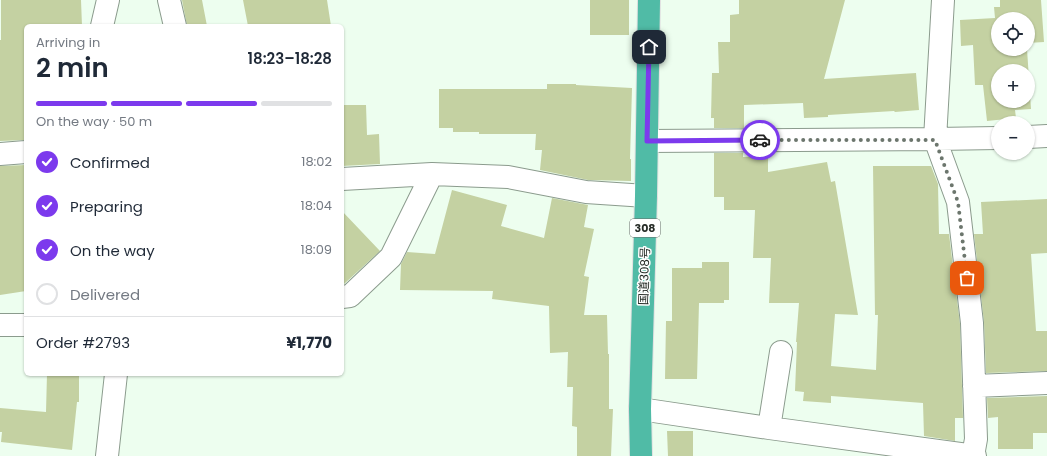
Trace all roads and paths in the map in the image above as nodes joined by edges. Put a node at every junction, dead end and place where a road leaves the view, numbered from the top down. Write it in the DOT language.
graph roads {
  1 [pos="108,0"];
  2 [pos="170,0"];
  3 [pos="649,0"];
  4 [pos="942,0"];
  5 [pos="102,24"];
  6 [pos="175,24"];
  7 [pos="1047,136"];
  8 [pos="1035,137"];
  9 [pos="991,138"];
  10 [pos="935,140"];
  11 [pos="647,141"];
  12 [pos="24,152"];
  13 [pos="0,154"];
  14 [pos="432,174"];
  15 [pos="344,178"];
  16 [pos="646,196"];
  17 [pos="344,297"];
  18 [pos="0,325"];
  19 [pos="24,325"];
  20 [pos="781,352"];
  21 [pos="116,376"];
  22 [pos="1047,383"];
  23 [pos="974,386"];
  24 [pos="640,409"];
  25 [pos="769,428"];
  26 [pos="107,456"];
  27 [pos="641,456"];
  28 [pos="974,456"];
  1 -- 5 [label="street"];
  2 -- 6 [label="street"];
  3 -- 11 [label="highway, 国道308号 / 308"];
  4 -- 10 [label="street"];
  7 -- 8 [label="street"];
  9 -- 10 [label="street"];
  10 -- 11 [label="street"];
  10 -- 23 [label="street"];
  11 -- 16 [label="highway, 国道308号 / 308"];
  12 -- 13 [label="street"];
  14 -- 15 [label="street"];
  14 -- 16 [label="street"];
  14 -- 17 [label="street"];
  16 -- 24 [label="highway, 国道308号 / 308"];
  18 -- 19 [label="street"];
  20 -- 25 [label="street"];
  21 -- 26 [label="street"];
  22 -- 23 [label="street"];
  23 -- 28 [label="street"];
  24 -- 25 [label="street"];
  24 -- 27 [label="highway, 国道308号 / 308"];
  25 -- 28 [label="street"];
}
